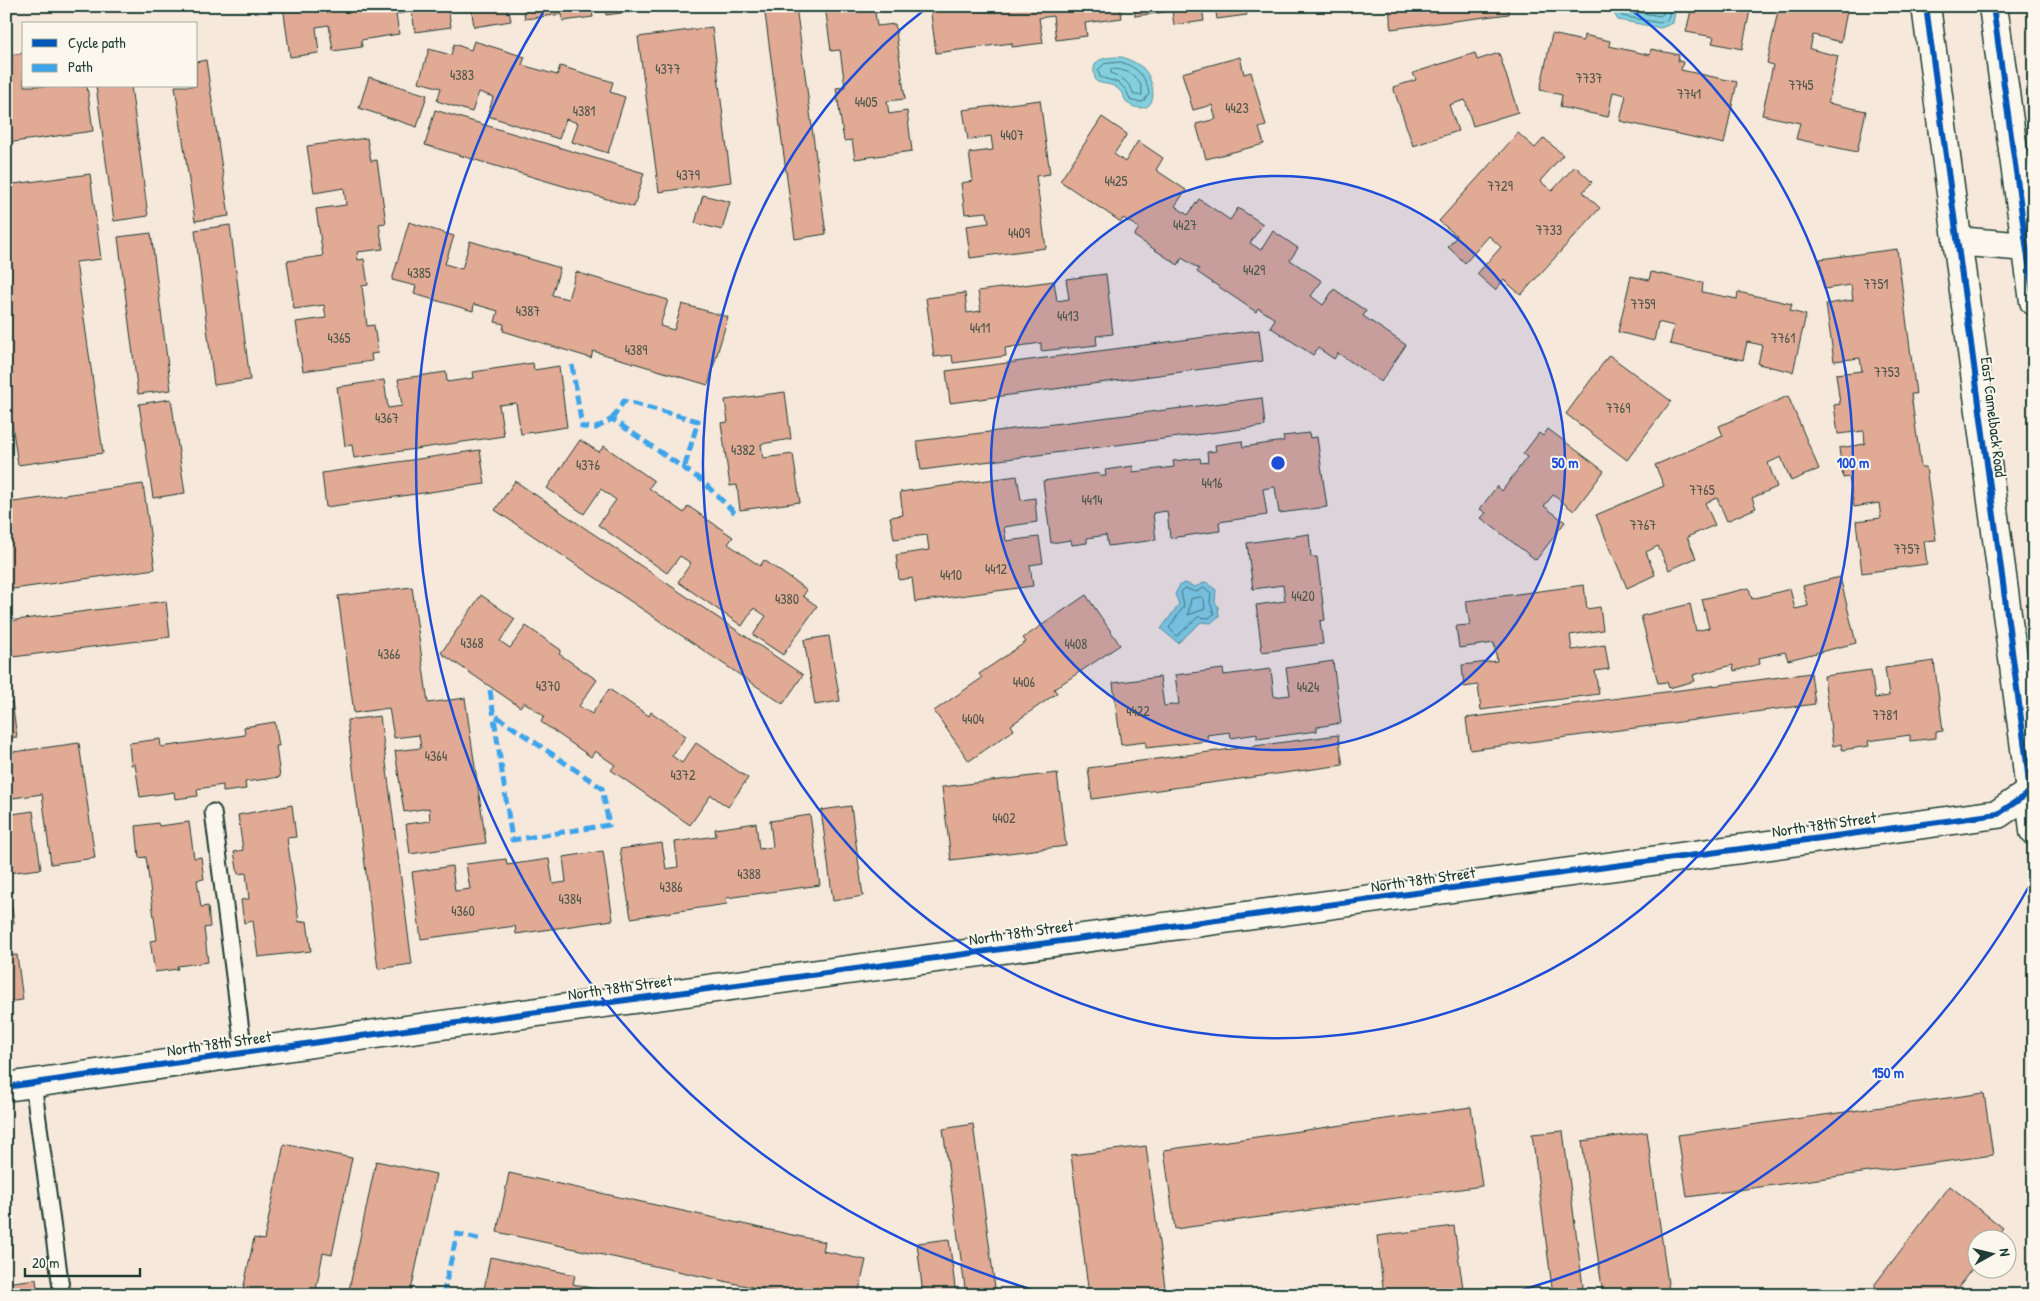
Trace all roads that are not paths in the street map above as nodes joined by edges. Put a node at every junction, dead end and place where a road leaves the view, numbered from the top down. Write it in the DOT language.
graph roads {
  1 [pos="1926,6"];
  2 [pos="1993,6"];
  3 [pos="1957,241"];
  4 [pos="2026,247"];
  5 [pos="2034,301"];
  6 [pos="2032,792"];
  7 [pos="213,812"];
  8 [pos="1998,814"];
  9 [pos="2034,831"];
  10 [pos="244,1054"];
  11 [pos="33,1083"];
  12 [pos="6,1087"];
  13 [pos="62,1295"];
  1 -- 3 [label="street, East Camelback Road"];
  2 -- 4 [label="street"];
  3 -- 4 [label="street"];
  3 -- 6 [label="street, East Camelback Road"];
  4 -- 5 [label="street"];
  6 -- 8 [label="street, North 78th Street"];
  6 -- 9 [label="street, East Camelback Road"];
  7 -- 10 [label="lane"];
  8 -- 9 [label="street"];
  8 -- 10 [label="street, North 78th Street"];
  10 -- 11 [label="street, North 78th Street"];
  11 -- 12 [label="street, North 78th Street"];
  11 -- 13 [label="lane"];
}
